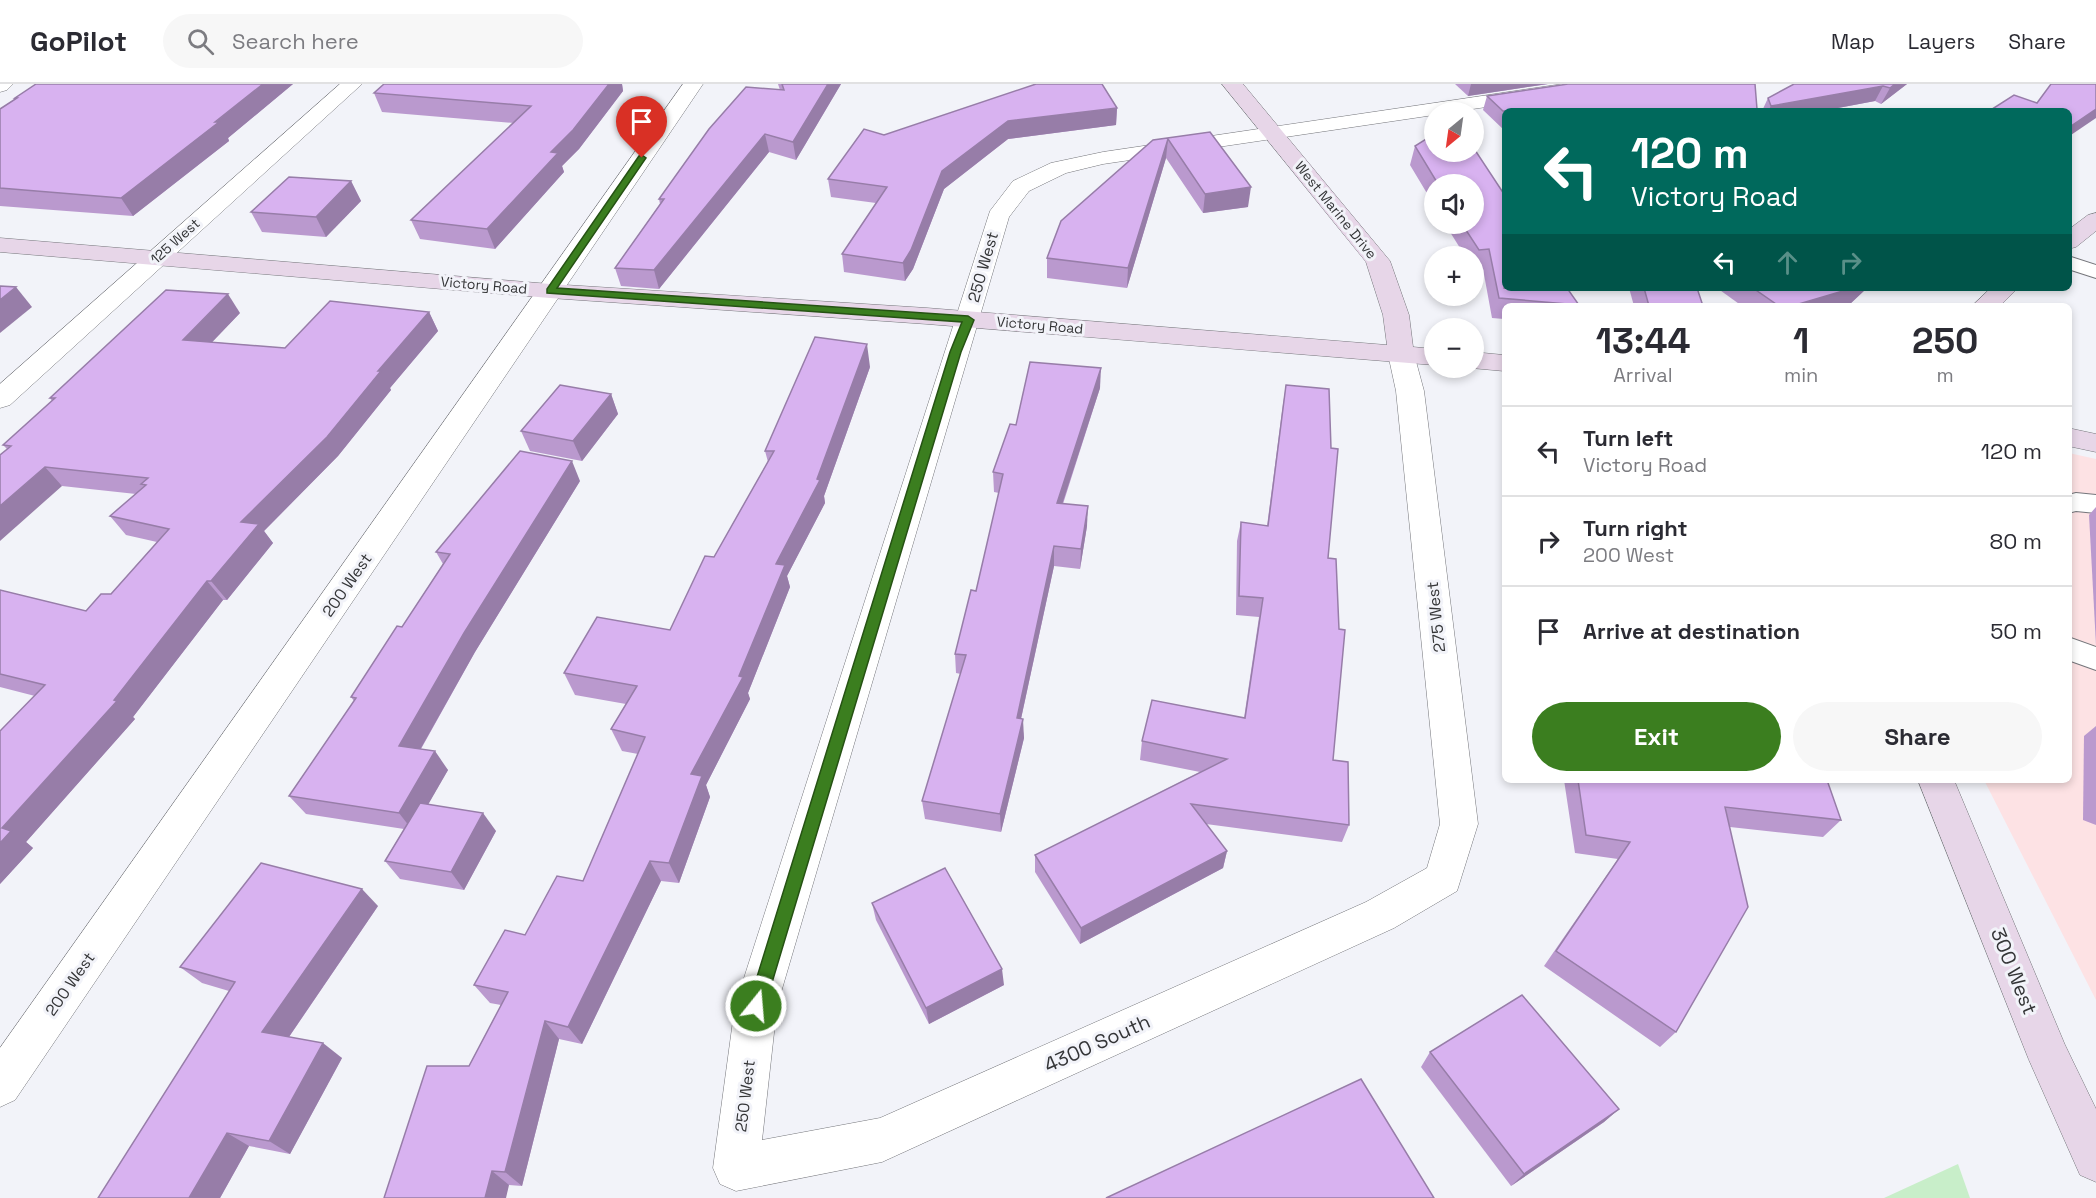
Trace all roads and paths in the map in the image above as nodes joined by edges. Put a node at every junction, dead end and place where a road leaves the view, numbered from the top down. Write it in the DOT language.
graph roads {
  1 [pos="352,84"];
  2 [pos="693,84"];
  3 [pos="1232,84"];
  4 [pos="1603,84"];
  5 [pos="1274,134"];
  6 [pos="2096,220"];
  7 [pos="2072,239"];
  8 [pos="0,245"];
  9 [pos="157,257"];
  10 [pos="2072,263"];
  11 [pos="2096,272"];
  12 [pos="550,291"];
  13 [pos="2002,291"];
  14 [pos="1988,303"];
  15 [pos="968,320"];
  16 [pos="1401,354"];
  17 [pos="1424,356"];
  18 [pos="1484,361"];
  19 [pos="1502,363"];
  20 [pos="0,399"];
  21 [pos="2072,438"];
  22 [pos="2096,443"];
  23 [pos="2072,503"];
  24 [pos="2096,504"];
  25 [pos="2072,650"];
  26 [pos="2096,659"];
  27 [pos="1937,783"];
  28 [pos="1443,879"];
  29 [pos="0,1085"];
  30 [pos="2096,1159"];
  31 [pos="736,1168"];
  1 -- 9 [label="street, 125 West"];
  2 -- 12 [label="street, 200 West"];
  3 -- 5 [label="street, West Marine Drive"];
  4 -- 5 [label="street, 250 West"];
  5 -- 15 [label="street, 250 West"];
  5 -- 16 [label="street, West Marine Drive"];
  6 -- 7 [label="street"];
  8 -- 9 [label="street, Victory Road"];
  9 -- 12 [label="street, Victory Road"];
  9 -- 20 [label="street, 125 West"];
  10 -- 11 [label="lane"];
  12 -- 15 [label="street, Victory Road"];
  12 -- 29 [label="street, 200 West"];
  13 -- 14 [label="street"];
  15 -- 16 [label="street, Victory Road"];
  15 -- 31 [label="street, 250 West"];
  16 -- 17 [label="street, Victory Road"];
  16 -- 28 [label="street, 275 West"];
  18 -- 19 [label="street"];
  21 -- 22 [label="street"];
  23 -- 24 [label="lane"];
  25 -- 26 [label="lane"];
  27 -- 30 [label="street, 300 West"];
  28 -- 31 [label="street, 4300 South"];
}
